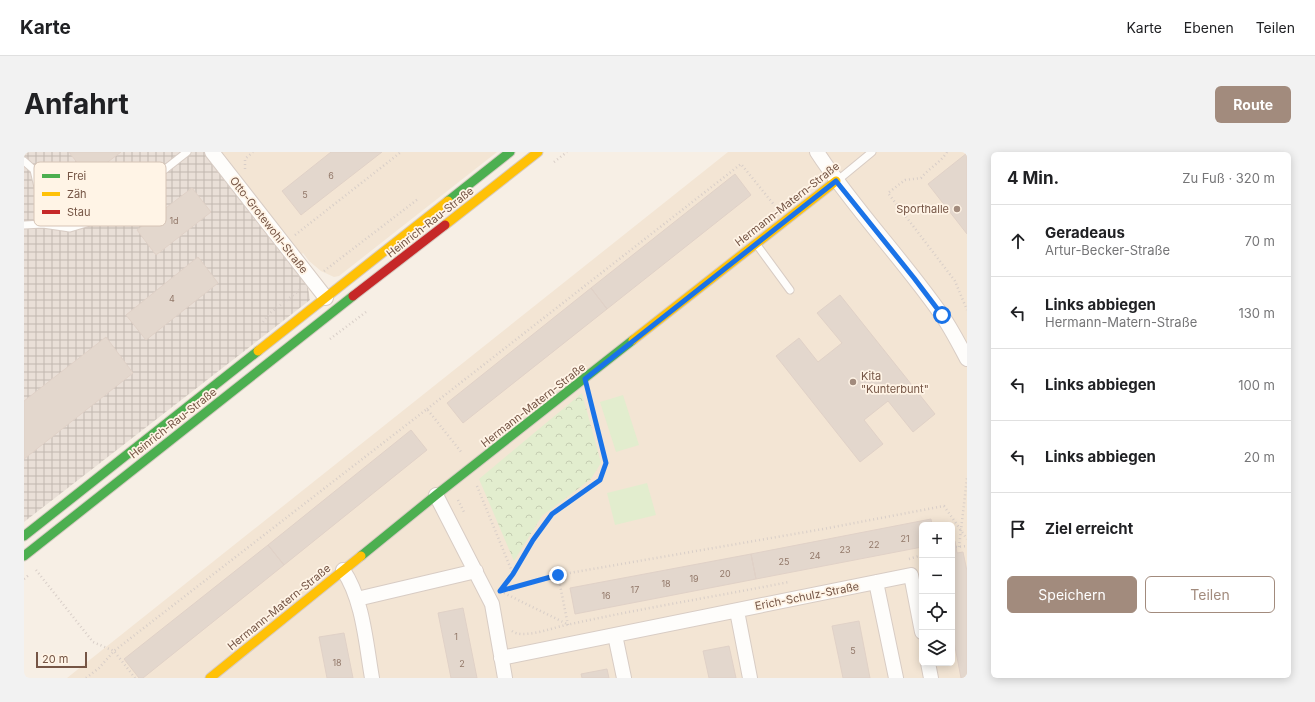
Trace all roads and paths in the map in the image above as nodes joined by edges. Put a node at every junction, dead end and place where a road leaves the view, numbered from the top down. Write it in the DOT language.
graph roads {
  1 [pos="187,152"];
  2 [pos="212,152"];
  3 [pos="253,152"];
  4 [pos="400,152"];
  5 [pos="510,152"];
  6 [pos="538,152"];
  7 [pos="816,152"];
  8 [pos="872,152"];
  9 [pos="947,152"];
  10 [pos="24,161"];
  11 [pos="166,169"];
  12 [pos="34,170"];
  13 [pos="245,171"];
  14 [pos="836,181"];
  15 [pos="786,221"];
  16 [pos="34,224"];
  17 [pos="24,225"];
  18 [pos="56,226"];
  19 [pos="77,226"];
  20 [pos="293,237"];
  21 [pos="756,244"];
  22 [pos="790,290"];
  23 [pos="326,298"];
  24 [pos="336,309"];
  25 [pos="967,310"];
  26 [pos="967,359"];
  27 [pos="585,379"];
  28 [pos="427,409"];
  29 [pos="472,467"];
  30 [pos="967,478"];
  31 [pos="476,483"];
  32 [pos="436,495"];
  33 [pos="457,497"];
  34 [pos="467,518"];
  35 [pos="960,530"];
  36 [pos="24,536"];
  37 [pos="967,539"];
  38 [pos="967,546"];
  39 [pos="24,556"];
  40 [pos="919,556"];
  41 [pos="908,559"];
  42 [pos="35,570"];
  43 [pos="344,570"];
  44 [pos="476,571"];
  45 [pos="513,574"];
  46 [pos="558,575"];
  47 [pos="792,582"];
  48 [pos="876,582"];
  49 [pos="496,584"];
  50 [pos="500,591"];
  51 [pos="502,598"];
  52 [pos="357,599"];
  53 [pos="737,610"];
  54 [pos="568,625"];
  55 [pos="510,629"];
  56 [pos="922,630"];
  57 [pos="615,635"];
  58 [pos="114,651"];
  59 [pos="501,658"];
  60 [pos="929,666"];
  61 [pos="86,678"];
  62 [pos="135,678"];
  63 [pos="210,678"];
  64 [pos="372,678"];
  65 [pos="505,678"];
  66 [pos="624,678"];
  67 [pos="750,678"];
  68 [pos="896,678"];
  69 [pos="931,678"];
  1 -- 11 [label="lane"];
  2 -- 23 [label="street, Otto-Grotewohl-Straße"];
  3 -- 13 [label="path"];
  4 -- 20 [label="path"];
  5 -- 23 [label="main road, Heinrich-Rau-Straße"];
  6 -- 24 [label="main road, Heinrich-Rau-Straße"];
  7 -- 14 [label="street"];
  8 -- 14 [label="lane, Hermann-Matern-Straße"];
  9 -- 25 [label="path"];
  10 -- 12 [label="lane"];
  14 -- 15 [label="main road, Hermann-Matern-Straße"];
  14 -- 26 [label="street"];
  15 -- 21 [label="main road, Hermann-Matern-Straße"];
  15 -- 28 [label="path"];
  16 -- 17 [label="lane"];
  18 -- 19 [label="lane"];
  21 -- 22 [label="lane"];
  21 -- 27 [label="main road, Hermann-Matern-Straße"];
  23 -- 24 [label="main road"];
  23 -- 36 [label="main road, Heinrich-Rau-Straße"];
  24 -- 39 [label="main road, Heinrich-Rau-Straße"];
  27 -- 29 [label="main road, Hermann-Matern-Straße"];
  27 -- 45 [label="path"];
  28 -- 29 [label="path"];
  28 -- 58 [label="path"];
  29 -- 32 [label="main road, Hermann-Matern-Straße"];
  30 -- 35 [label="path"];
  31 -- 45 [label="path"];
  32 -- 43 [label="main road, Hermann-Matern-Straße"];
  32 -- 44 [label="street"];
  33 -- 34 [label="path"];
  35 -- 37 [label="path"];
  35 -- 38 [label="path"];
  35 -- 46 [label="path"];
  40 -- 41 [label="path"];
  42 -- 58 [label="path"];
  43 -- 52 [label="street"];
  43 -- 63 [label="main road, Hermann-Matern-Straße"];
  44 -- 52 [label="street"];
  44 -- 59 [label="street"];
  45 -- 50 [label="path"];
  46 -- 50 [label="path"];
  46 -- 54 [label="path"];
  47 -- 54 [label="path"];
  48 -- 53 [label="street, Erich-Schulz-Straße"];
  48 -- 56 [label="street, Erich-Schulz-Straße"];
  48 -- 68 [label="street"];
  49 -- 50 [label="path"];
  50 -- 51 [label="path"];
  50 -- 54 [label="path"];
  52 -- 64 [label="street"];
  53 -- 57 [label="street, Erich-Schulz-Straße"];
  53 -- 67 [label="street"];
  54 -- 55 [label="path"];
  57 -- 59 [label="street, Erich-Schulz-Straße"];
  57 -- 66 [label="street"];
  58 -- 61 [label="path"];
  58 -- 62 [label="path"];
  59 -- 65 [label="street"];
  60 -- 69 [label="street"];
}
